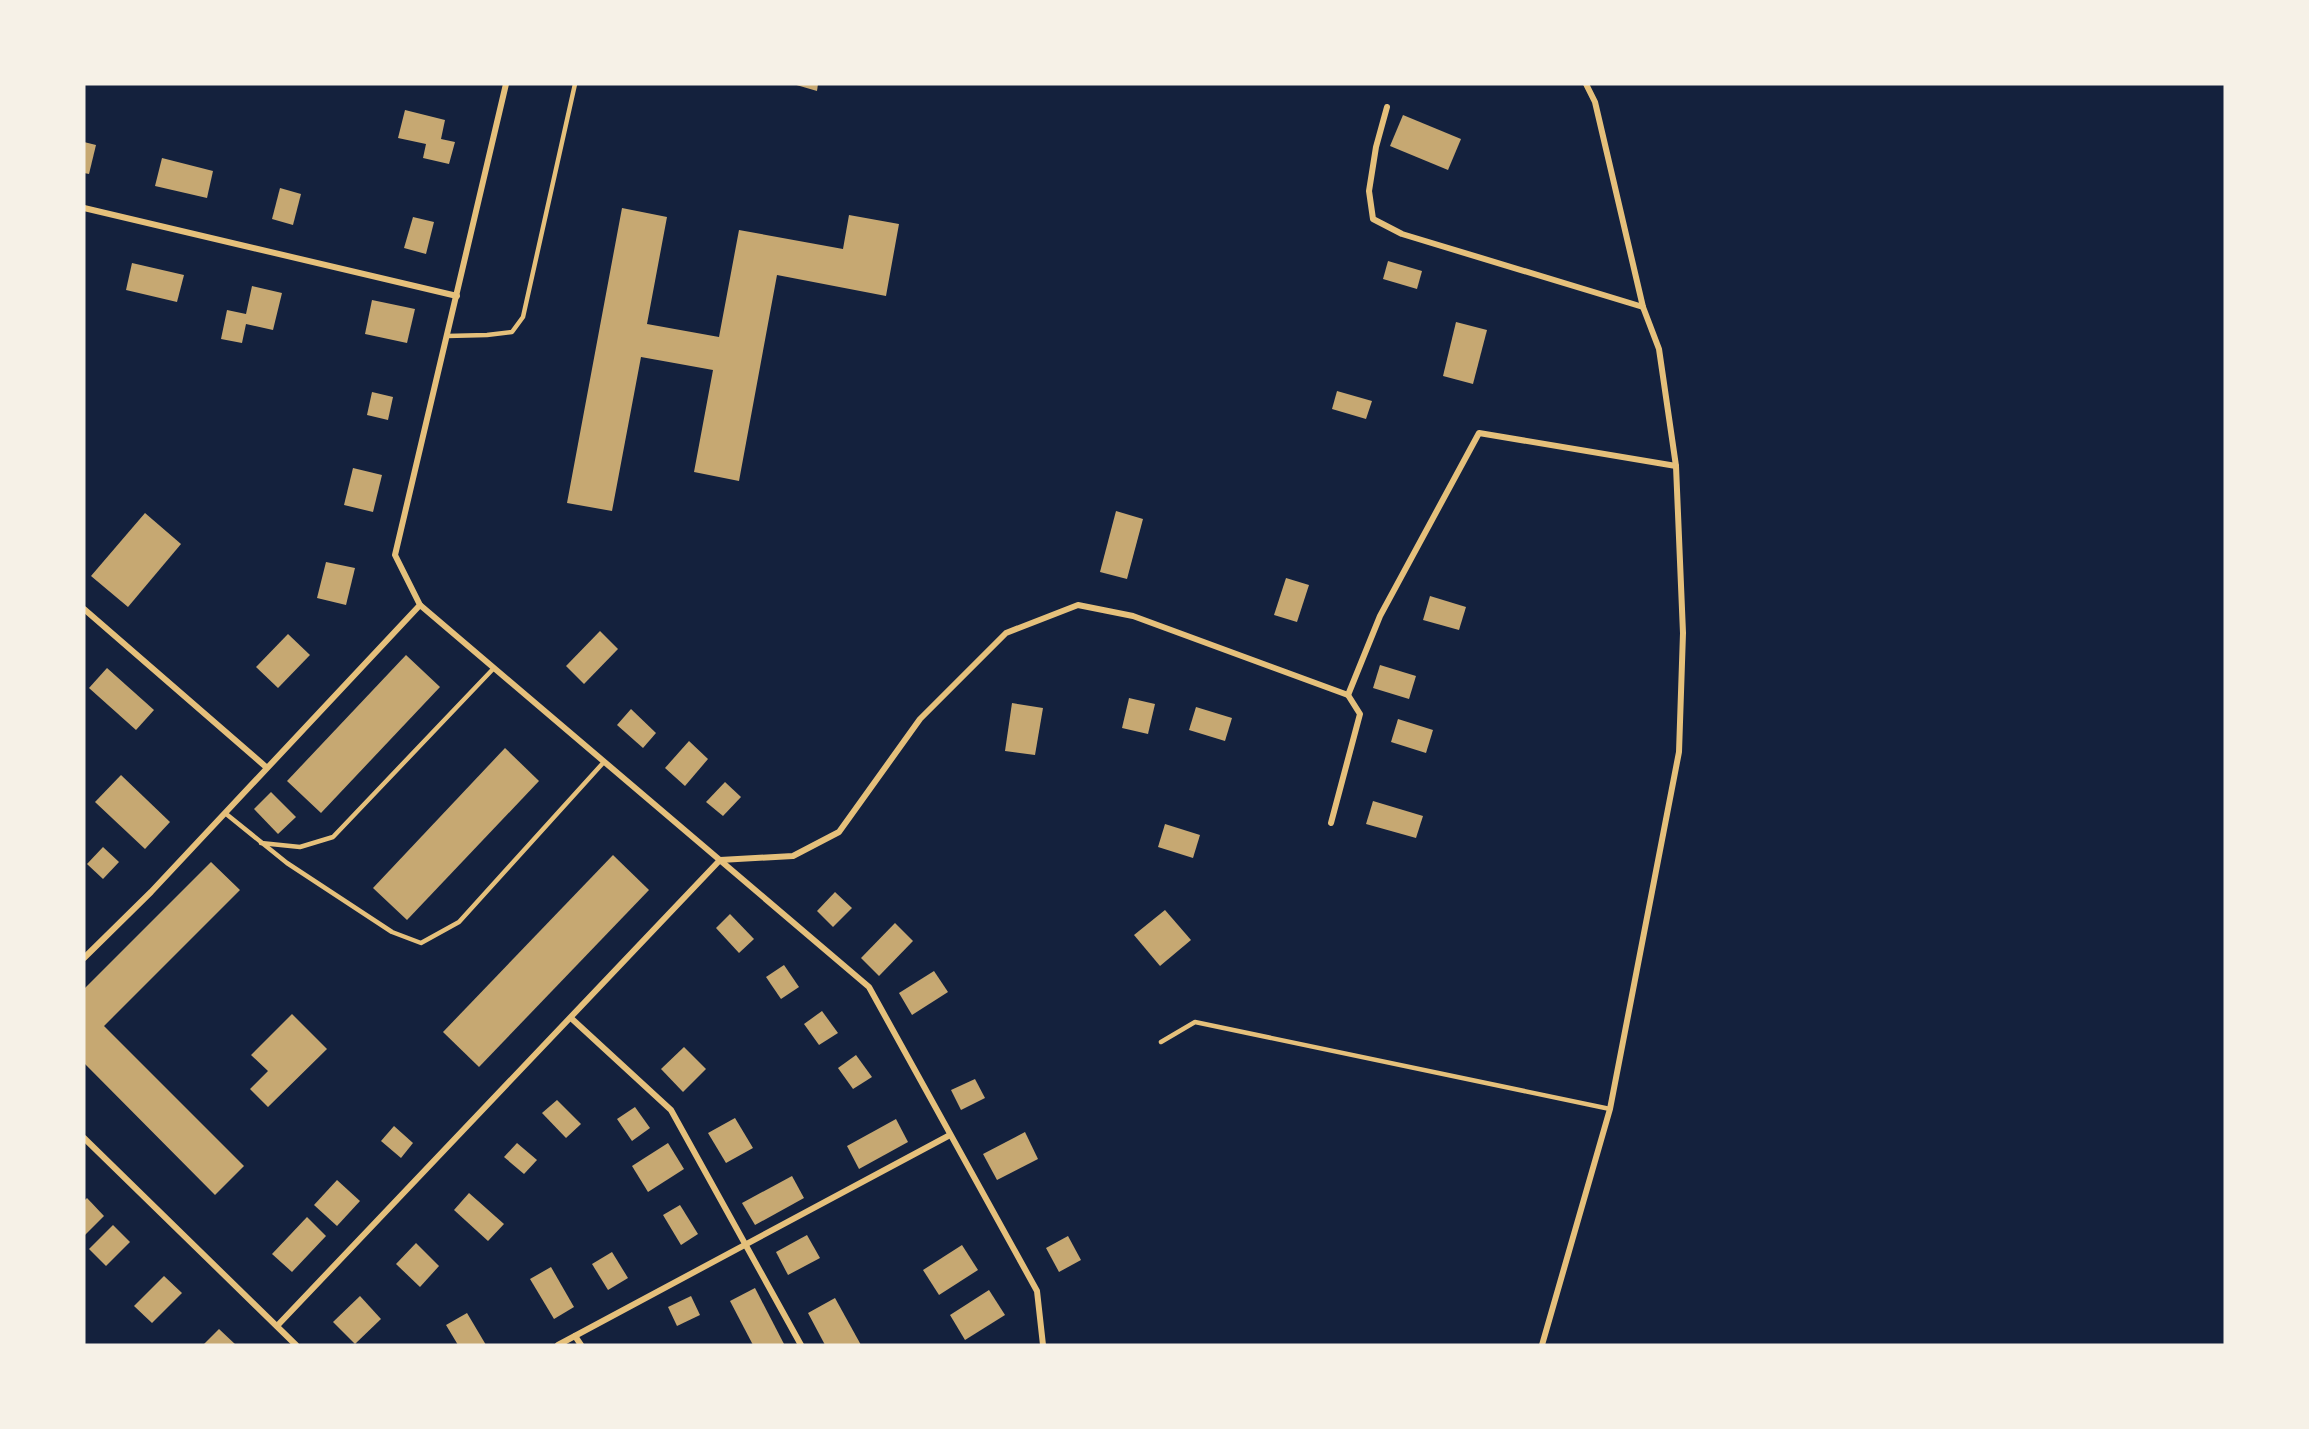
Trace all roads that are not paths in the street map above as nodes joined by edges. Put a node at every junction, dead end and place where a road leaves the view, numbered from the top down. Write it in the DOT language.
graph roads {
  1 [pos="506,84"];
  2 [pos="575,84"];
  3 [pos="1586,84"];
  4 [pos="1387,107"];
  5 [pos="84,208"];
  6 [pos="456,296"];
  7 [pos="1643,307"];
  8 [pos="447,336"];
  9 [pos="1677,466"];
  10 [pos="420,605"];
  11 [pos="84,609"];
  12 [pos="493,669"];
  13 [pos="1348,695"];
  14 [pos="603,763"];
  15 [pos="266,767"];
  16 [pos="225,813"];
  17 [pos="1331,823"];
  18 [pos="261,843"];
  19 [pos="720,860"];
  20 [pos="84,958"];
  21 [pos="571,1018"];
  22 [pos="1161,1042"];
  23 [pos="1610,1109"];
  24 [pos="950,1135"];
  25 [pos="84,1138"];
  26 [pos="746,1245"];
  27 [pos="277,1326"];
  28 [pos="575,1336"];
  29 [pos="296,1345"];
  30 [pos="558,1345"];
  31 [pos="581,1345"];
  32 [pos="801,1345"];
  33 [pos="1042,1345"];
  34 [pos="1542,1345"];
  1 -- 6 [label="street"];
  2 -- 8 [label="lane"];
  3 -- 7 [label="street"];
  4 -- 7 [label="street"];
  5 -- 6 [label="street"];
  6 -- 8 [label="street"];
  7 -- 9 [label="street"];
  8 -- 10 [label="street"];
  9 -- 13 [label="street"];
  9 -- 23 [label="street"];
  10 -- 12 [label="street"];
  10 -- 15 [label="street"];
  11 -- 15 [label="street"];
  12 -- 14 [label="street"];
  12 -- 18 [label="lane"];
  13 -- 17 [label="street"];
  13 -- 19 [label="street"];
  14 -- 18 [label="lane"];
  14 -- 19 [label="street"];
  15 -- 16 [label="street"];
  16 -- 18 [label="lane"];
  16 -- 20 [label="street"];
  19 -- 21 [label="street"];
  19 -- 24 [label="street"];
  21 -- 26 [label="street"];
  21 -- 27 [label="street"];
  22 -- 23 [label="lane"];
  23 -- 34 [label="street"];
  24 -- 26 [label="street"];
  24 -- 33 [label="street"];
  25 -- 27 [label="street"];
  26 -- 28 [label="street"];
  26 -- 32 [label="street"];
  27 -- 29 [label="street"];
  28 -- 30 [label="street"];
  28 -- 31 [label="street"];
}
